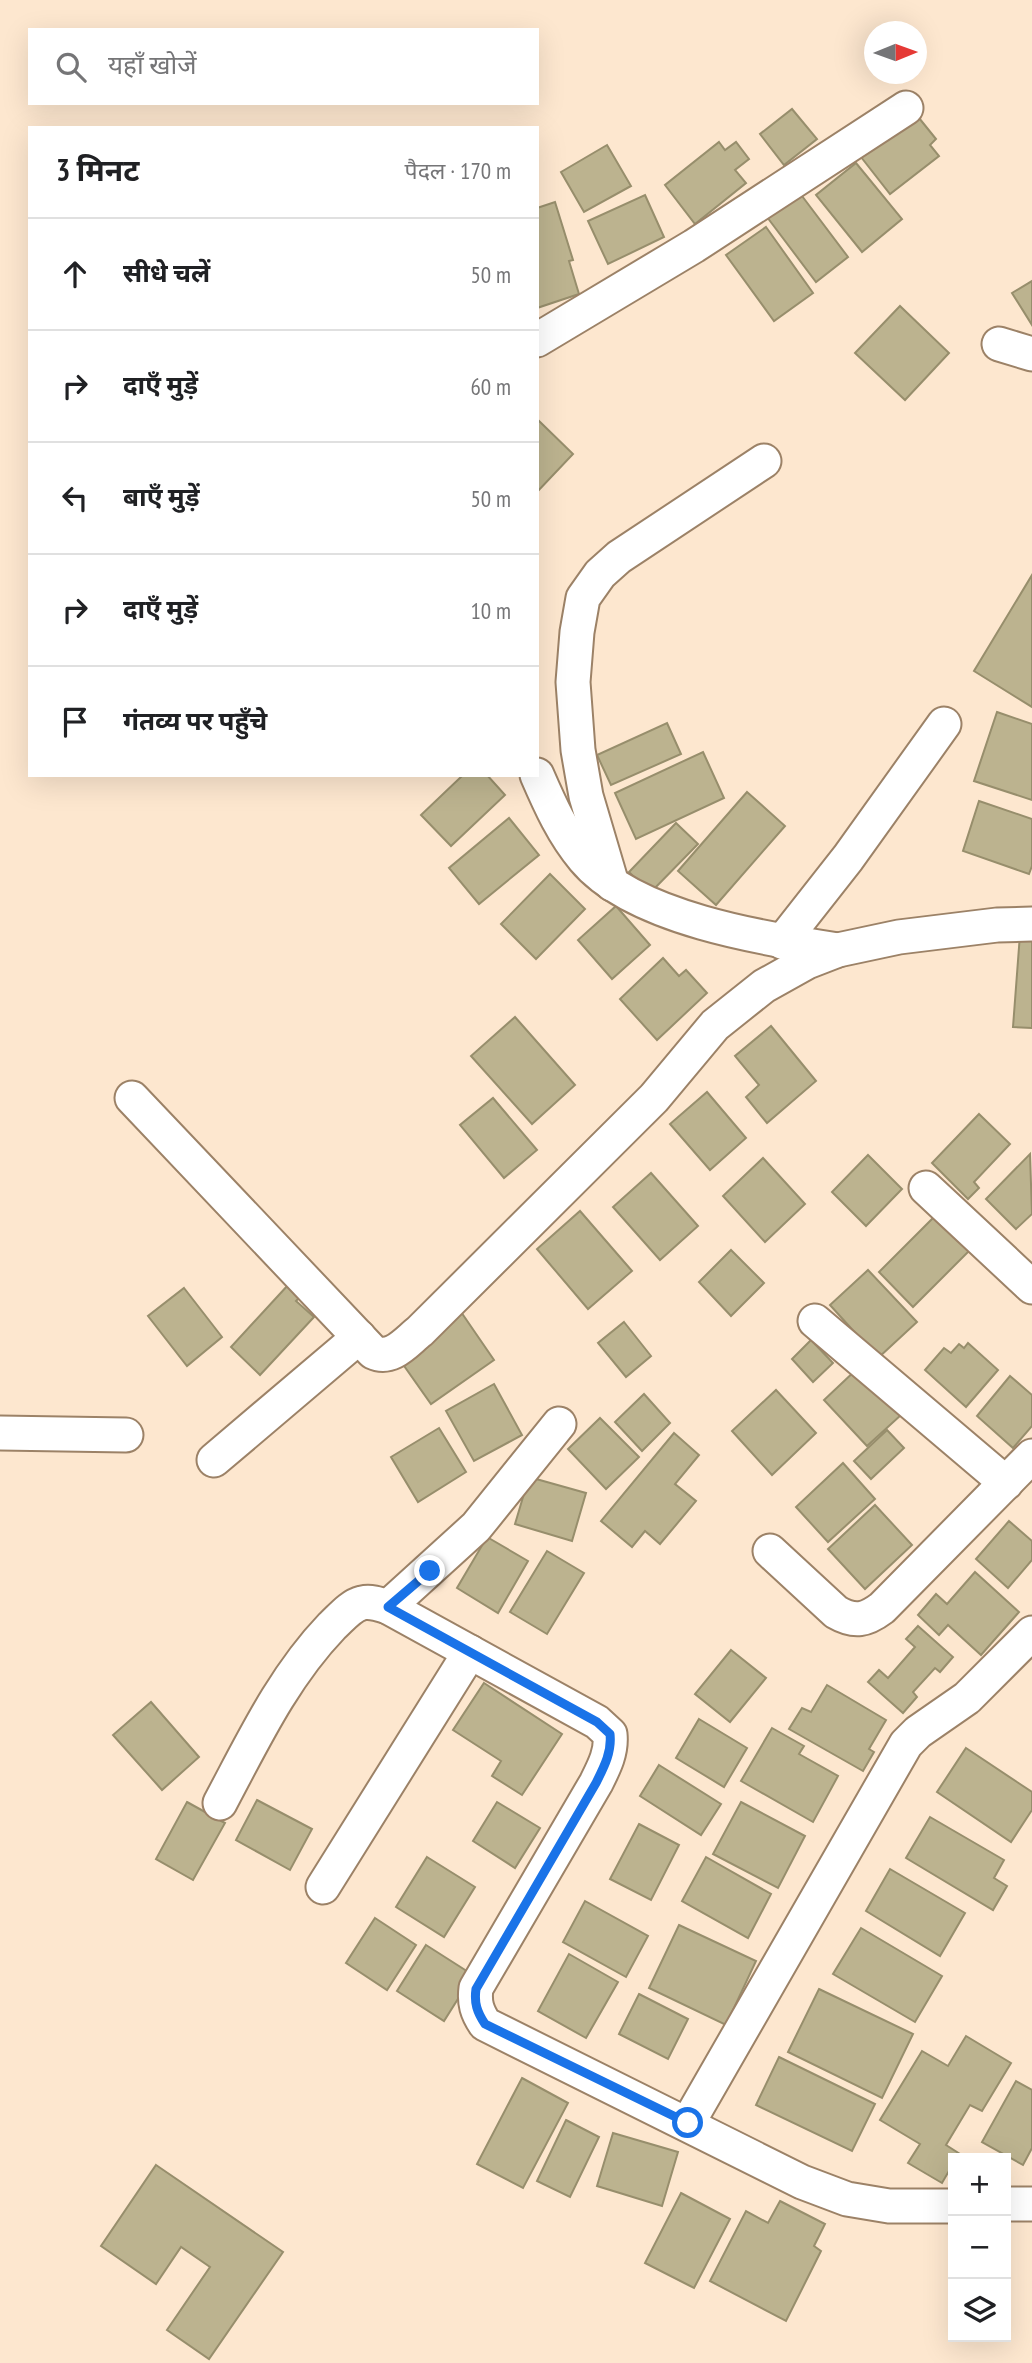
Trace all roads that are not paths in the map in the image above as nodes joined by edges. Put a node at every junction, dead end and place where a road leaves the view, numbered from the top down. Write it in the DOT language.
graph roads {
  1 [pos="906,108"];
  2 [pos="539,339"];
  3 [pos="999,344"];
  4 [pos="1032,354"];
  5 [pos="764,461"];
  6 [pos="944,724"];
  7 [pos="538,777"];
  8 [pos="612,884"];
  9 [pos="1032,924"];
  10 [pos="782,942"];
  11 [pos="838,950"];
  12 [pos="132,1098"];
  13 [pos="926,1188"];
  14 [pos="1032,1286"];
  15 [pos="815,1321"];
  16 [pos="359,1337"];
  17 [pos="559,1424"];
  18 [pos="0,1433"];
  19 [pos="126,1435"];
  20 [pos="1032,1456"];
  21 [pos="214,1460"];
  22 [pos="1006,1483"];
  23 [pos="770,1551"];
  24 [pos="388,1607"];
  25 [pos="1032,1633"];
  26 [pos="470,1652"];
  27 [pos="219,1803"];
  28 [pos="323,1887"];
  29 [pos="688,2123"];
  30 [pos="1011,2204"];
  31 [pos="1032,2204"];
  32 [pos="948,2206"];
  1 -- 2 [label="street"];
  3 -- 4 [label="street"];
  5 -- 8 [label="street"];
  6 -- 10 [label="street"];
  7 -- 8 [label="street"];
  8 -- 10 [label="street"];
  9 -- 11 [label="street"];
  10 -- 11 [label="street"];
  11 -- 16 [label="street"];
  12 -- 16 [label="street"];
  13 -- 14 [label="street"];
  15 -- 22 [label="street"];
  16 -- 21 [label="street"];
  17 -- 24 [label="street"];
  18 -- 19 [label="street"];
  20 -- 22 [label="street"];
  22 -- 23 [label="street"];
  24 -- 26 [label="street"];
  24 -- 27 [label="street"];
  25 -- 29 [label="street"];
  26 -- 28 [label="street"];
  26 -- 29 [label="street"];
  29 -- 32 [label="street"];
  30 -- 31 [label="street"];
}
